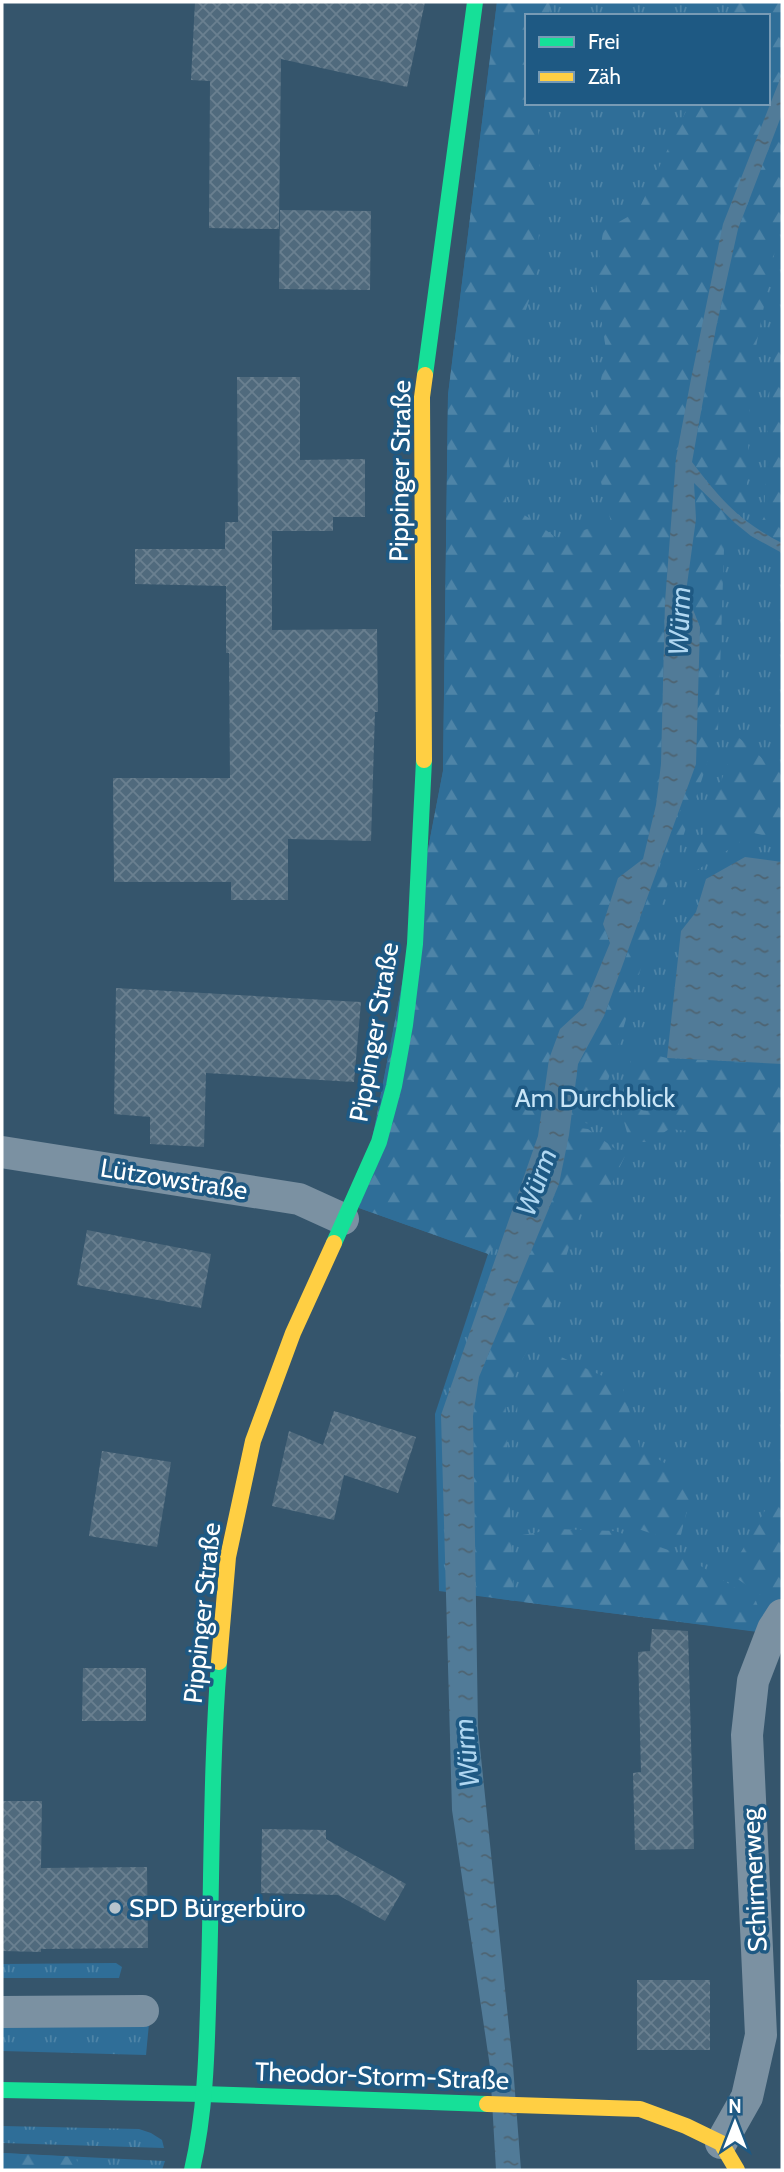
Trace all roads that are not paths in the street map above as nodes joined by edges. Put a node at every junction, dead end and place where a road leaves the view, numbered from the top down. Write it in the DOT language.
graph roads {
  1 [pos="475,2"];
  2 [pos="2,1153"];
  3 [pos="343,1219"];
  4 [pos="782,1615"];
  5 [pos="143,2011"];
  6 [pos="2,2012"];
  7 [pos="2,2090"];
  8 [pos="203,2094"];
  9 [pos="721,2143"];
  10 [pos="192,2170"];
  11 [pos="737,2170"];
  1 -- 3 [label="main road, Pippinger Straße"];
  2 -- 3 [label="street, Lützowstraße"];
  3 -- 8 [label="main road, Pippinger Straße"];
  4 -- 9 [label="street, Schirmerweg"];
  5 -- 6 [label="street"];
  7 -- 8 [label="main road, Theodor-Storm-Straße"];
  8 -- 9 [label="main road, Theodor-Storm-Straße"];
  8 -- 10 [label="main road, Pippinger Straße"];
  9 -- 11 [label="main road"];
}
